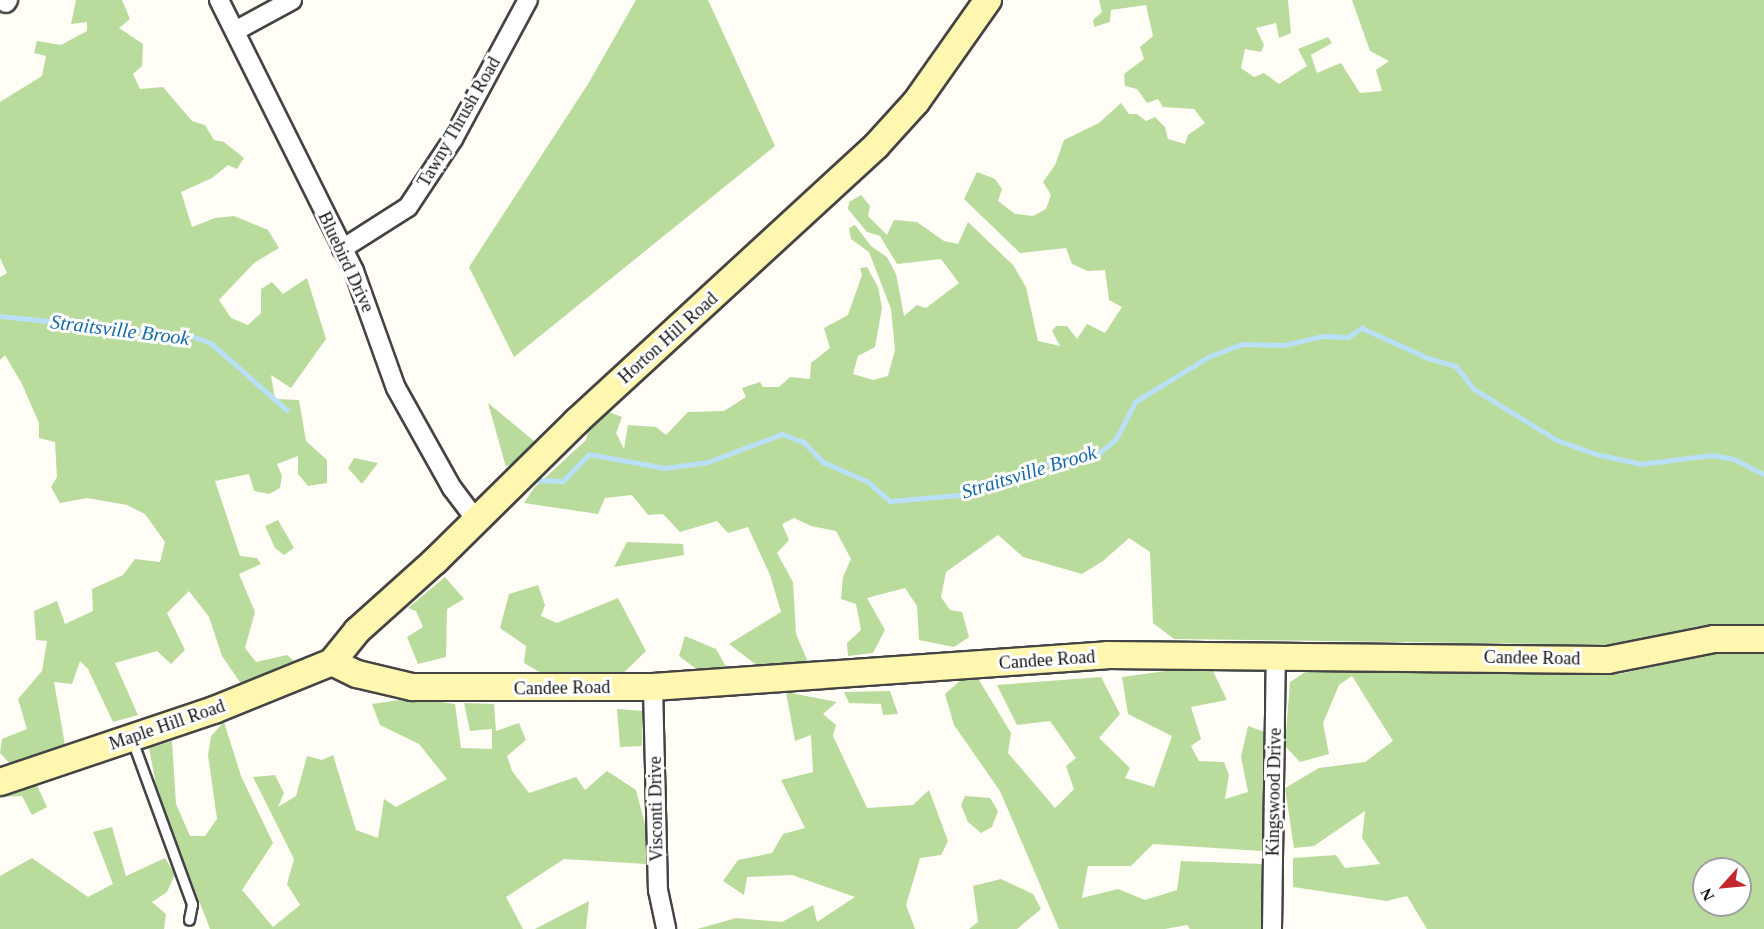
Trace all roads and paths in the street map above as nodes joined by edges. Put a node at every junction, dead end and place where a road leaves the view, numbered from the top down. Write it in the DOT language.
graph roads {
  1 [pos="219,0"];
  2 [pos="292,0"];
  3 [pos="528,0"];
  4 [pos="988,0"];
  5 [pos="235,31"];
  6 [pos="342,249"];
  7 [pos="476,520"];
  8 [pos="1764,639"];
  9 [pos="1276,656"];
  10 [pos="332,662"];
  11 [pos="653,687"];
  12 [pos="131,738"];
  13 [pos="0,782"];
  14 [pos="189,920"];
  15 [pos="666,929"];
  16 [pos="1272,929"];
  1 -- 5 [label="street, Bluebird Drive"];
  2 -- 5 [label="street"];
  3 -- 6 [label="street, Tawny Thrush Road"];
  4 -- 7 [label="street, Horton Hill Road"];
  5 -- 6 [label="street, Bluebird Drive"];
  6 -- 7 [label="street, Bluebird Drive"];
  7 -- 10 [label="street, Horton Hill Road"];
  8 -- 9 [label="street, Candee Road"];
  9 -- 11 [label="street, Candee Road"];
  9 -- 16 [label="street, Kingswood Drive"];
  10 -- 11 [label="street, Candee Road"];
  10 -- 12 [label="street, Maple Hill Road"];
  11 -- 15 [label="street, Visconti Drive"];
  12 -- 13 [label="street, Maple Hill Road"];
  12 -- 14 [label="lane"];
}
